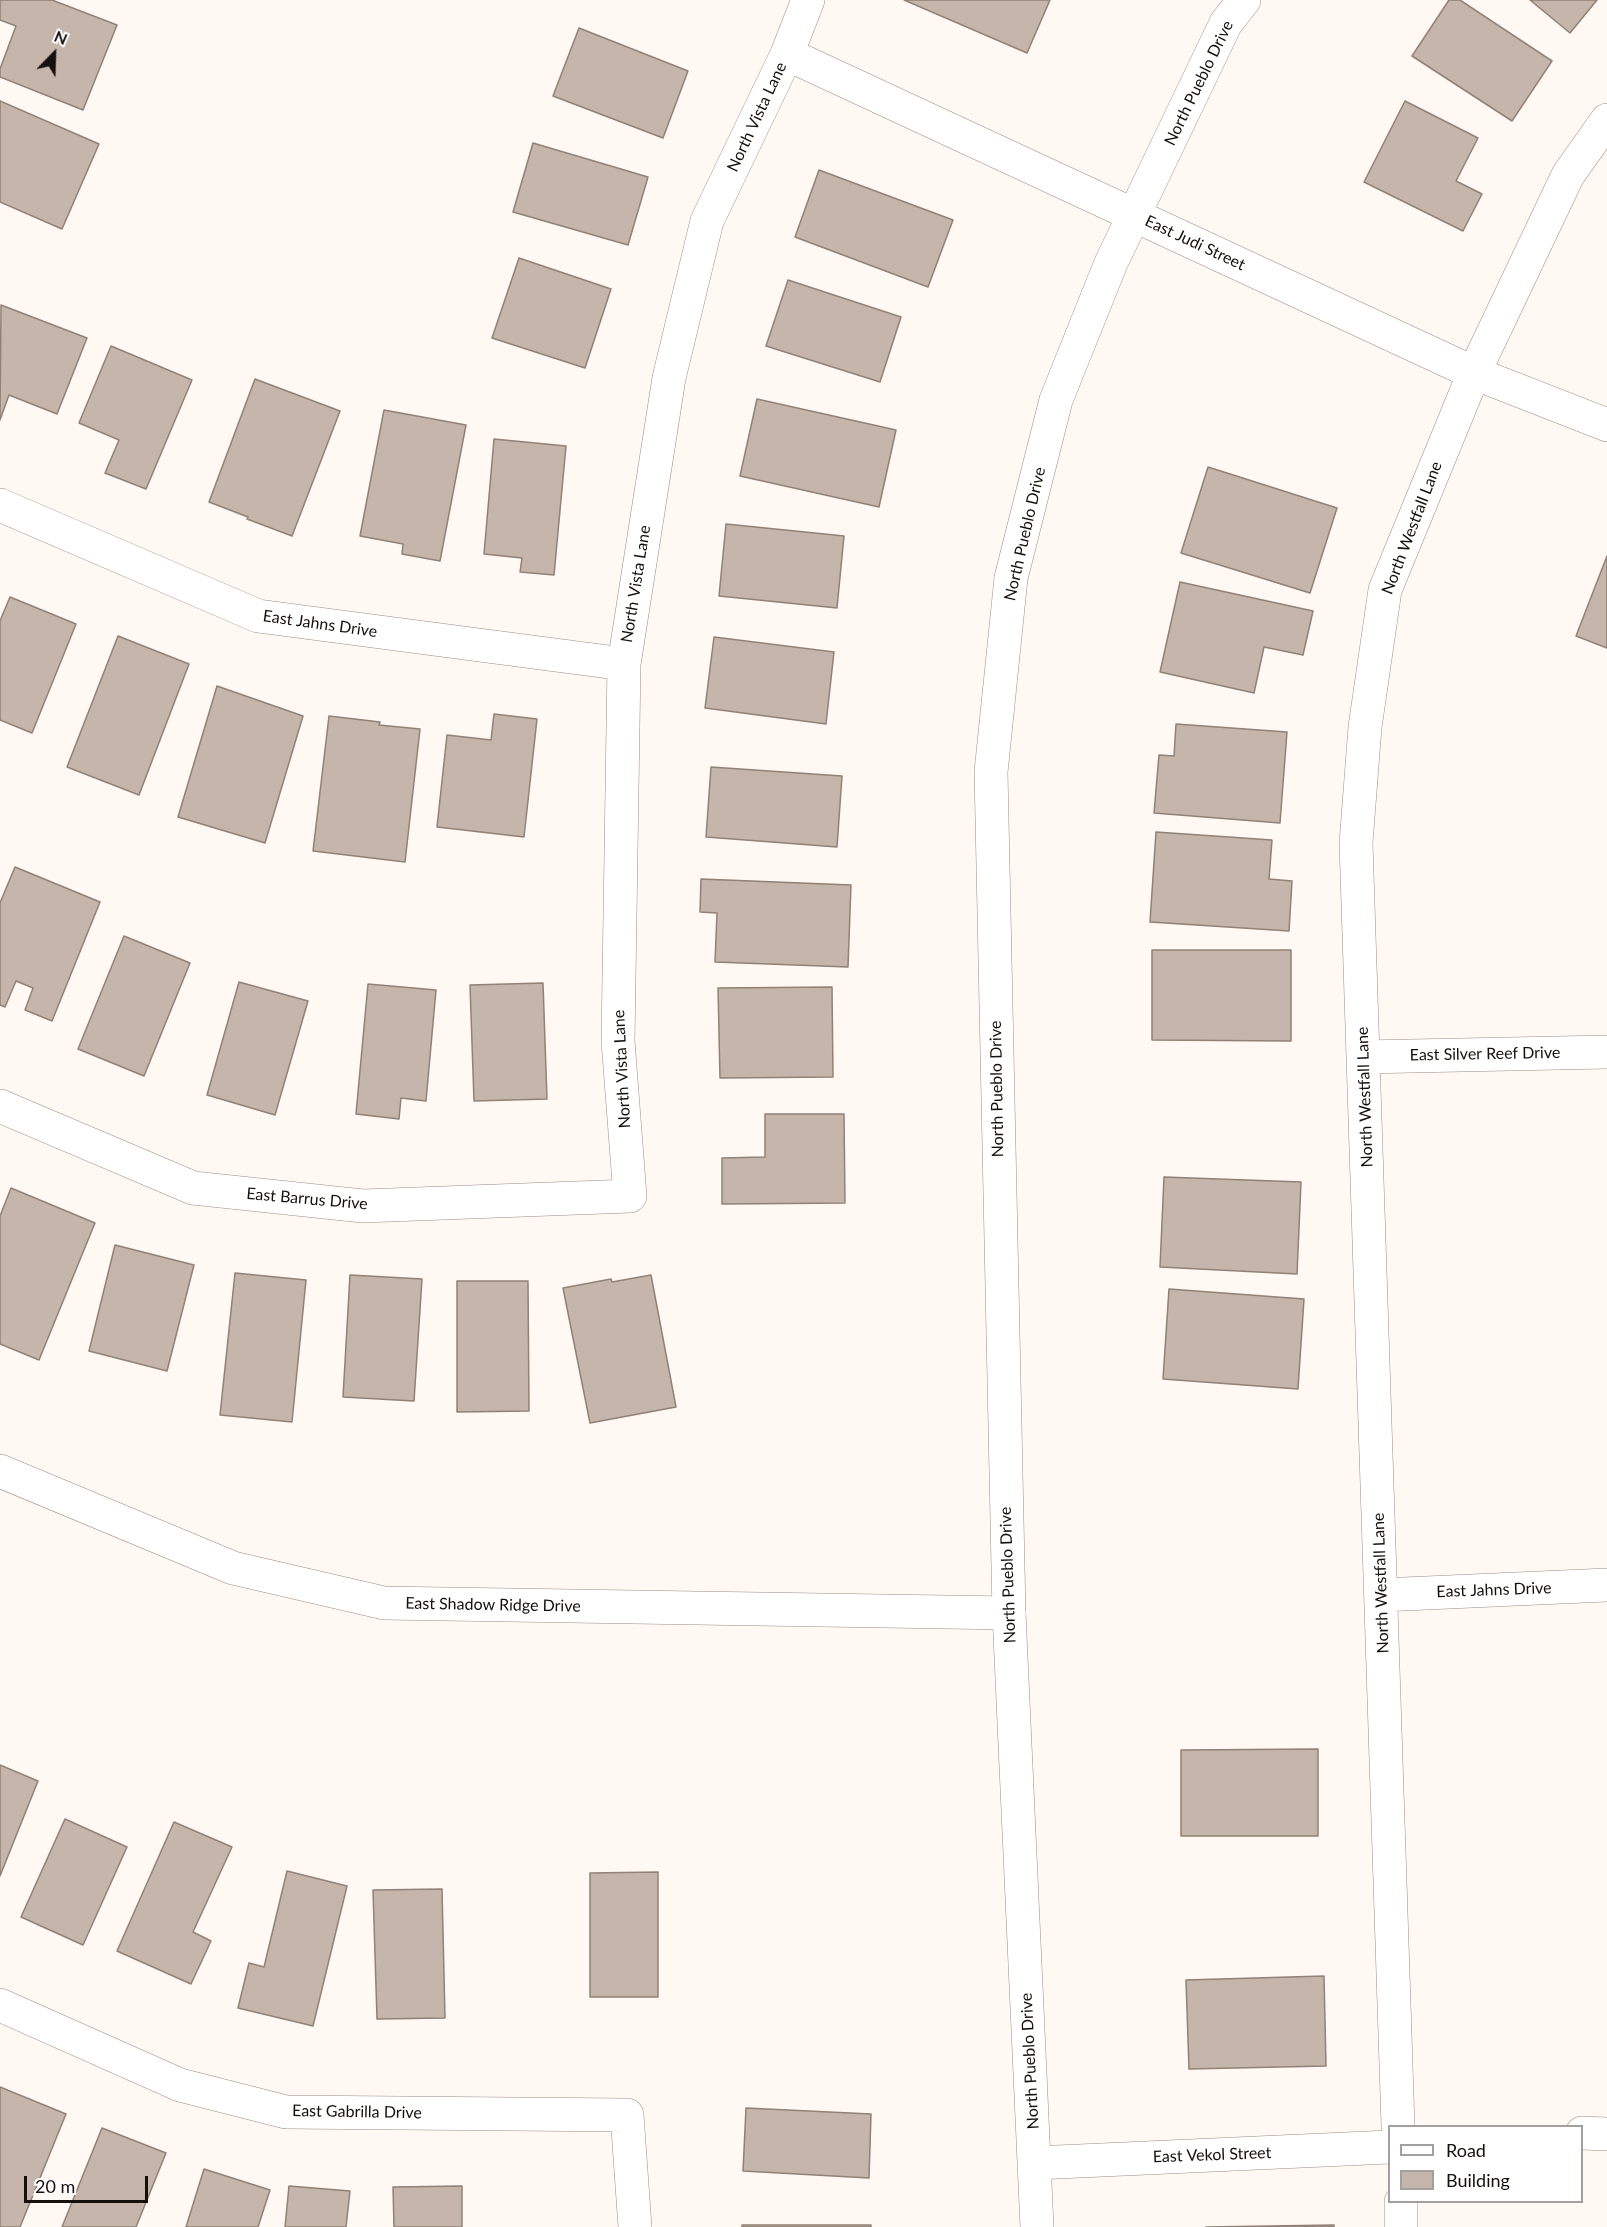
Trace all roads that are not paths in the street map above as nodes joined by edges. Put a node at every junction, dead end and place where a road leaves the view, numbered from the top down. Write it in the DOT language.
graph roads {
  1 [pos="808,0"];
  2 [pos="1244,0"];
  3 [pos="787,54"];
  4 [pos="1607,120"];
  5 [pos="1134,214"];
  6 [pos="1474,373"];
  7 [pos="1607,425"];
  8 [pos="0,505"];
  9 [pos="624,664"];
  10 [pos="1607,1052"];
  11 [pos="1364,1057"];
  12 [pos="0,1106"];
  13 [pos="630,1196"];
  14 [pos="0,1471"];
  15 [pos="1607,1586"];
  16 [pos="1381,1595"];
  17 [pos="1009,1613"];
  18 [pos="0,2005"];
  19 [pos="1398,2125"];
  20 [pos="1583,2133"];
  21 [pos="1607,2134"];
  22 [pos="1388,2147"];
  23 [pos="1035,2163"];
  24 [pos="1401,2203"];
  25 [pos="635,2227"];
  26 [pos="1036,2227"];
  27 [pos="1401,2227"];
  1 -- 3 [label="street, North Vista Lane"];
  2 -- 5 [label="street, North Pueblo Drive"];
  3 -- 5 [label="street, East Judi Street"];
  3 -- 9 [label="street, North Vista Lane"];
  4 -- 6 [label="street, North Westfall Lane"];
  5 -- 6 [label="street, East Judi Street"];
  5 -- 17 [label="street, North Pueblo Drive"];
  6 -- 7 [label="street, East Judi Street"];
  6 -- 11 [label="street, North Westfall Lane"];
  8 -- 9 [label="street, East Jahns Drive"];
  9 -- 13 [label="street, North Vista Lane"];
  10 -- 11 [label="street, East Silver Reef Drive"];
  11 -- 16 [label="street, North Westfall Lane"];
  12 -- 13 [label="street, East Barrus Drive"];
  14 -- 17 [label="street, East Shadow Ridge Drive"];
  15 -- 16 [label="street, East Jahns Drive"];
  16 -- 19 [label="street, North Westfall Lane"];
  17 -- 23 [label="street, North Pueblo Drive"];
  18 -- 25 [label="street, East Gabrilla Drive"];
  20 -- 21 [label="street"];
  22 -- 23 [label="street, East Vekol Street"];
  23 -- 26 [label="street, North Pueblo Drive"];
  24 -- 27 [label="street"];
}
